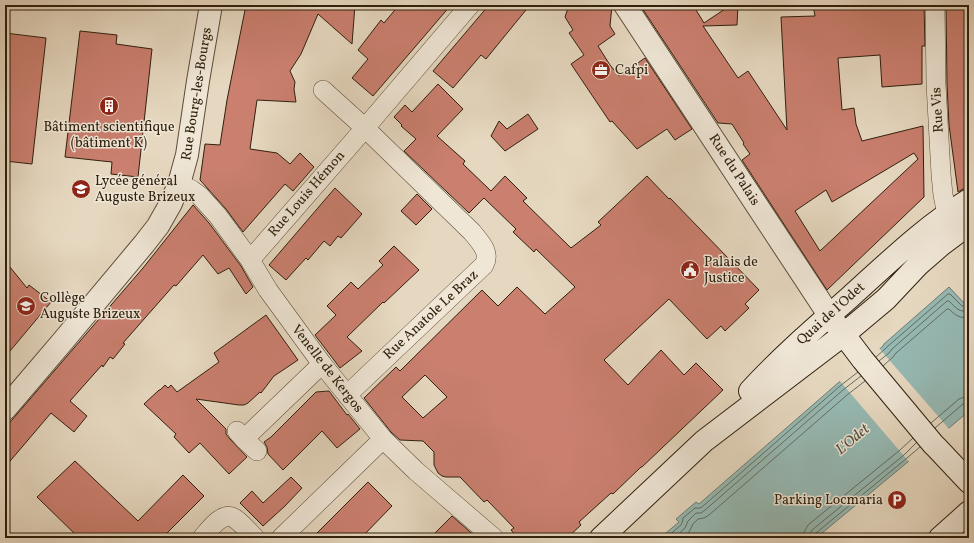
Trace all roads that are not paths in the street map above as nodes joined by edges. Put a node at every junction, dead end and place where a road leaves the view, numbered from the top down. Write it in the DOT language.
graph roads {
  1 [pos="211,5"];
  2 [pos="470,5"];
  3 [pos="625,5"];
  4 [pos="935,5"];
  5 [pos="323,90"];
  6 [pos="365,128"];
  7 [pos="179,184"];
  8 [pos="969,200"];
  9 [pos="947,214"];
  10 [pos="969,224"];
  11 [pos="250,260"];
  12 [pos="829,315"];
  13 [pos="843,335"];
  14 [pos="322,364"];
  15 [pos="347,395"];
  16 [pos="5,409"];
  17 [pos="383,439"];
  18 [pos="246,440"];
  19 [pos="704,441"];
  20 [pos="969,482"];
  21 [pos="969,512"];
  22 [pos="969,527"];
  23 [pos="202,538"];
  24 [pos="255,538"];
  25 [pos="281,538"];
  26 [pos="494,538"];
  27 [pos="601,538"];
  28 [pos="940,538"];
  29 [pos="963,538"];
  1 -- 7 [label="main road, Rue Bourg-les-Bourgs"];
  2 -- 6 [label="street, Rue Louis Hémon"];
  3 -- 12 [label="main road, Rue du Palais"];
  4 -- 9 [label="street, Rue Vis"];
  5 -- 6 [label="street"];
  6 -- 11 [label="street, Rue Louis Hémon"];
  6 -- 15 [label="street, Rue Anatole Le Braz"];
  7 -- 11 [label="street, Venelle de Kergos"];
  7 -- 16 [label="main road, Rue Bourg-les-Bourgs"];
  8 -- 9 [label="main road, Quai de l'Odet"];
  9 -- 12 [label="main road, Quai de l'Odet"];
  10 -- 13 [label="main road, Quai de l'Odet"];
  11 -- 14 [label="street, Venelle de Kergos"];
  12 -- 13 [label="main road, Rue du Palais"];
  12 -- 19 [label="main road, Quai de l'Odet"];
  13 -- 19 [label="main road, Quai de l'Odet"];
  13 -- 20 [label="main road, Rue du Palais"];
  14 -- 15 [label="street, Venelle de Kergos"];
  14 -- 18 [label="street"];
  15 -- 17 [label="street, Venelle de Kergos"];
  17 -- 25 [label="street"];
  17 -- 26 [label="street, Venelle de Kergos"];
  19 -- 27 [label="main road, Quai de l'Odet"];
  21 -- 28 [label="main road"];
  22 -- 29 [label="main road"];
  23 -- 24 [label="street"];
}
